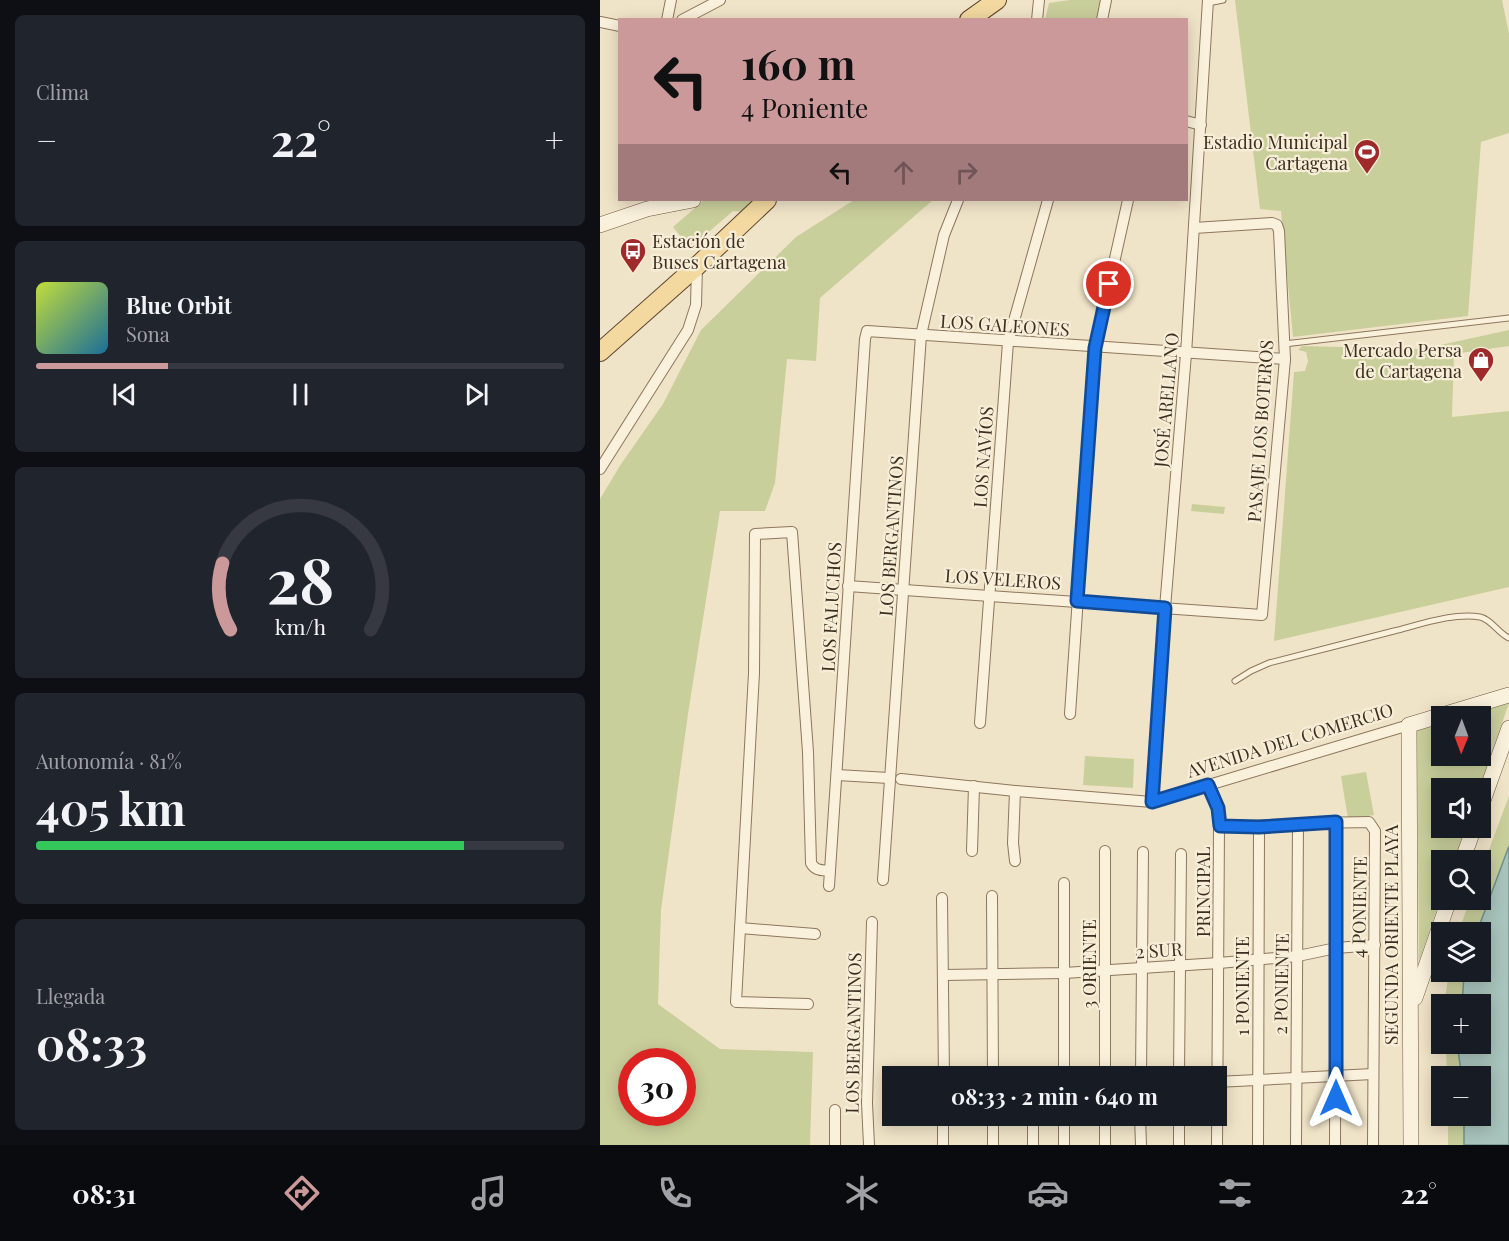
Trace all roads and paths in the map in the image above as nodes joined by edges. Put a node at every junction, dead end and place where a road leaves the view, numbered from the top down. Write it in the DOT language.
graph roads {
  1 [pos="671,0"];
  2 [pos="720,0"];
  3 [pos="997,0"];
  4 [pos="1039,0"];
  5 [pos="1106,0"];
  6 [pos="1223,0"];
  7 [pos="1208,2"];
  8 [pos="667,18"];
  9 [pos="686,18"];
  10 [pos="972,18"];
  11 [pos="1037,18"];
  12 [pos="1102,18"];
  13 [pos="600,22"];
  14 [pos="618,26"];
  15 [pos="1188,122"];
  16 [pos="1201,125"];
  17 [pos="688,201"];
  18 [pos="766,201"];
  19 [pos="958,201"];
  20 [pos="1048,201"];
  21 [pos="1128,201"];
  22 [pos="600,225"];
  23 [pos="1194,228"];
  24 [pos="697,266"];
  25 [pos="1509,318"];
  26 [pos="867,331"];
  27 [pos="921,335"];
  28 [pos="1008,342"];
  29 [pos="1284,344"];
  30 [pos="1095,348"];
  31 [pos="600,352"];
  32 [pos="1186,354"];
  33 [pos="1284,359"];
  34 [pos="600,469"];
  35 [pos="848,586"];
  36 [pos="904,589"];
  37 [pos="989,595"];
  38 [pos="1077,601"];
  39 [pos="1165,608"];
  40 [pos="1262,615"];
  41 [pos="1509,638"];
  42 [pos="1235,681"];
  43 [pos="1509,695"];
  44 [pos="1070,714"];
  45 [pos="980,723"];
  46 [pos="1409,725"];
  47 [pos="1509,728"];
  48 [pos="837,775"];
  49 [pos="889,778"];
  50 [pos="901,778"];
  51 [pos="1491,778"];
  52 [pos="1208,785"];
  53 [pos="974,786"];
  54 [pos="1015,791"];
  55 [pos="1152,802"];
  56 [pos="1336,822"];
  57 [pos="1298,823"];
  58 [pos="1220,826"];
  59 [pos="1259,827"];
  60 [pos="972,851"];
  61 [pos="1105,851"];
  62 [pos="1143,852"];
  63 [pos="1181,854"];
  64 [pos="1015,861"];
  65 [pos="830,871"];
  66 [pos="883,880"];
  67 [pos="1064,883"];
  68 [pos="829,886"];
  69 [pos="942,897"];
  70 [pos="992,897"];
  71 [pos="1446,910"];
  72 [pos="872,922"];
  73 [pos="740,928"];
  74 [pos="815,934"];
  75 [pos="1375,945"];
  76 [pos="1335,948"];
  77 [pos="1298,956"];
  78 [pos="1258,960"];
  79 [pos="1219,963"];
  80 [pos="1179,966"];
  81 [pos="1142,968"];
  82 [pos="1106,971"];
  83 [pos="1064,973"];
  84 [pos="944,975"];
  85 [pos="993,975"];
  86 [pos="808,1004"];
  87 [pos="1411,1009"];
  88 [pos="944,1066"];
  89 [pos="993,1066"];
  90 [pos="1064,1066"];
  91 [pos="1105,1066"];
  92 [pos="1140,1066"];
  93 [pos="1179,1066"];
  94 [pos="1217,1066"];
  95 [pos="1373,1074"];
  96 [pos="1336,1075"];
  97 [pos="1296,1077"];
  98 [pos="1258,1080"];
  99 [pos="1227,1082"];
  100 [pos="836,1110"];
  101 [pos="944,1126"];
  102 [pos="993,1126"];
  103 [pos="1033,1126"];
  104 [pos="1064,1126"];
  105 [pos="1105,1126"];
  106 [pos="1140,1126"];
  107 [pos="1179,1126"];
  108 [pos="1218,1126"];
  109 [pos="835,1145"];
  110 [pos="869,1145"];
  111 [pos="943,1145"];
  112 [pos="993,1145"];
  113 [pos="1033,1145"];
  114 [pos="1064,1145"];
  115 [pos="1105,1145"];
  116 [pos="1141,1145"];
  117 [pos="1179,1145"];
  118 [pos="1218,1145"];
  119 [pos="1258,1145"];
  120 [pos="1296,1145"];
  121 [pos="1335,1145"];
  122 [pos="1373,1145"];
  123 [pos="1412,1145"];
  1 -- 8 [label="street"];
  2 -- 9 [label="street"];
  3 -- 10 [label="main road"];
  4 -- 11 [label="street"];
  5 -- 12 [label="street"];
  6 -- 7 [label="lane"];
  7 -- 16 [label="street, JOSÉ ARELLANO"];
  13 -- 14 [label="street"];
  15 -- 16 [label="street"];
  16 -- 23 [label="street, JOSÉ ARELLANO"];
  17 -- 22 [label="street"];
  18 -- 24 [label="main road"];
  19 -- 27 [label="street, LOS BERGANTINOS"];
  20 -- 28 [label="street, LOS NAVÍOS"];
  21 -- 30 [label="street"];
  23 -- 29 [label="street, PASAJE LOS BOTEROS"];
  23 -- 32 [label="street, JOSÉ ARELLANO"];
  24 -- 31 [label="main road"];
  24 -- 34 [label="street"];
  25 -- 29 [label="lane"];
  26 -- 27 [label="street, LOS GALEONES"];
  26 -- 35 [label="street, LOS FALUCHOS"];
  27 -- 28 [label="street, LOS GALEONES"];
  27 -- 36 [label="street, LOS BERGANTINOS"];
  28 -- 30 [label="street, LOS GALEONES"];
  28 -- 37 [label="street, LOS NAVÍOS"];
  29 -- 33 [label="street, PASAJE LOS BOTEROS"];
  30 -- 32 [label="street, LOS GALEONES"];
  30 -- 38 [label="street"];
  32 -- 33 [label="street, LOS GALEONES"];
  32 -- 39 [label="street, JOSÉ ARELLANO"];
  33 -- 40 [label="street, PASAJE LOS BOTEROS"];
  35 -- 36 [label="street, LOS VELEROS"];
  35 -- 48 [label="street, LOS FALUCHOS"];
  36 -- 37 [label="street, LOS VELEROS"];
  36 -- 49 [label="street, LOS BERGANTINOS"];
  37 -- 38 [label="street, LOS VELEROS"];
  37 -- 45 [label="street, LOS NAVÍOS"];
  38 -- 39 [label="street, LOS VELEROS"];
  38 -- 44 [label="street"];
  39 -- 40 [label="street, LOS VELEROS"];
  39 -- 55 [label="street, JOSÉ ARELLANO"];
  41 -- 42 [label="lane"];
  43 -- 46 [label="street, AVENIDA DEL COMERCIO"];
  46 -- 52 [label="street, AVENIDA DEL COMERCIO"];
  46 -- 87 [label="street, SEGUNDA ORIENTE PLAYA"];
  47 -- 51 [label="street"];
  48 -- 49 [label="street"];
  48 -- 65 [label="street, LOS FALUCHOS"];
  49 -- 66 [label="street, LOS BERGANTINOS"];
  50 -- 53 [label="street, AVENIDA DEL COMERCIO"];
  52 -- 55 [label="street, AVENIDA DEL COMERCIO"];
  52 -- 58 [label="street, PRINCIPAL"];
  53 -- 54 [label="street, AVENIDA DEL COMERCIO"];
  53 -- 60 [label="street"];
  54 -- 55 [label="street, AVENIDA DEL COMERCIO"];
  54 -- 64 [label="street"];
  56 -- 57 [label="street, 4 PONIENTE"];
  56 -- 75 [label="street, 4 PONIENTE"];
  56 -- 76 [label="street"];
  57 -- 59 [label="street, 4 PONIENTE"];
  57 -- 77 [label="street, 2 PONIENTE"];
  58 -- 59 [label="street, 4 PONIENTE"];
  58 -- 79 [label="street, PRINCIPAL"];
  59 -- 78 [label="street, 1 PONIENTE"];
  61 -- 82 [label="street, 3 ORIENTE"];
  62 -- 81 [label="street"];
  63 -- 80 [label="street"];
  65 -- 68 [label="street, LOS FALUCHOS"];
  65 -- 73 [label="street"];
  67 -- 83 [label="street"];
  69 -- 84 [label="street"];
  70 -- 85 [label="street"];
  71 -- 87 [label="street"];
  72 -- 110 [label="street, LOS BERGANTINOS"];
  73 -- 74 [label="street"];
  73 -- 86 [label="street"];
  75 -- 76 [label="street, 2 SUR"];
  75 -- 95 [label="street, 4 PONIENTE"];
  76 -- 77 [label="street, 2 SUR"];
  76 -- 96 [label="street"];
  77 -- 78 [label="street, 2 SUR"];
  77 -- 97 [label="street, 2 PONIENTE"];
  78 -- 79 [label="street, 2 SUR"];
  78 -- 98 [label="street, 1 PONIENTE"];
  79 -- 80 [label="street, 2 SUR"];
  79 -- 94 [label="street, PRINCIPAL"];
  80 -- 81 [label="street, 2 SUR"];
  80 -- 93 [label="street"];
  81 -- 82 [label="street, 2 SUR"];
  81 -- 92 [label="street"];
  82 -- 83 [label="street, 2 SUR"];
  82 -- 91 [label="street, 3 ORIENTE"];
  83 -- 85 [label="street, 2 SUR"];
  83 -- 90 [label="street"];
  84 -- 85 [label="street, 2 SUR"];
  84 -- 88 [label="street"];
  85 -- 89 [label="street"];
  87 -- 123 [label="street, SEGUNDA ORIENTE PLAYA"];
  95 -- 96 [label="street"];
  95 -- 122 [label="street, 4 PONIENTE"];
  96 -- 97 [label="street"];
  96 -- 121 [label="street"];
  97 -- 98 [label="street"];
  97 -- 120 [label="street, 2 PONIENTE"];
  98 -- 99 [label="street"];
  98 -- 119 [label="street, 1 PONIENTE"];
  100 -- 109 [label="street"];
  101 -- 111 [label="street"];
  102 -- 112 [label="street"];
  103 -- 113 [label="street"];
  104 -- 114 [label="street"];
  105 -- 115 [label="street"];
  106 -- 116 [label="street"];
  107 -- 117 [label="street"];
  108 -- 118 [label="street, PRINCIPAL"];
}
